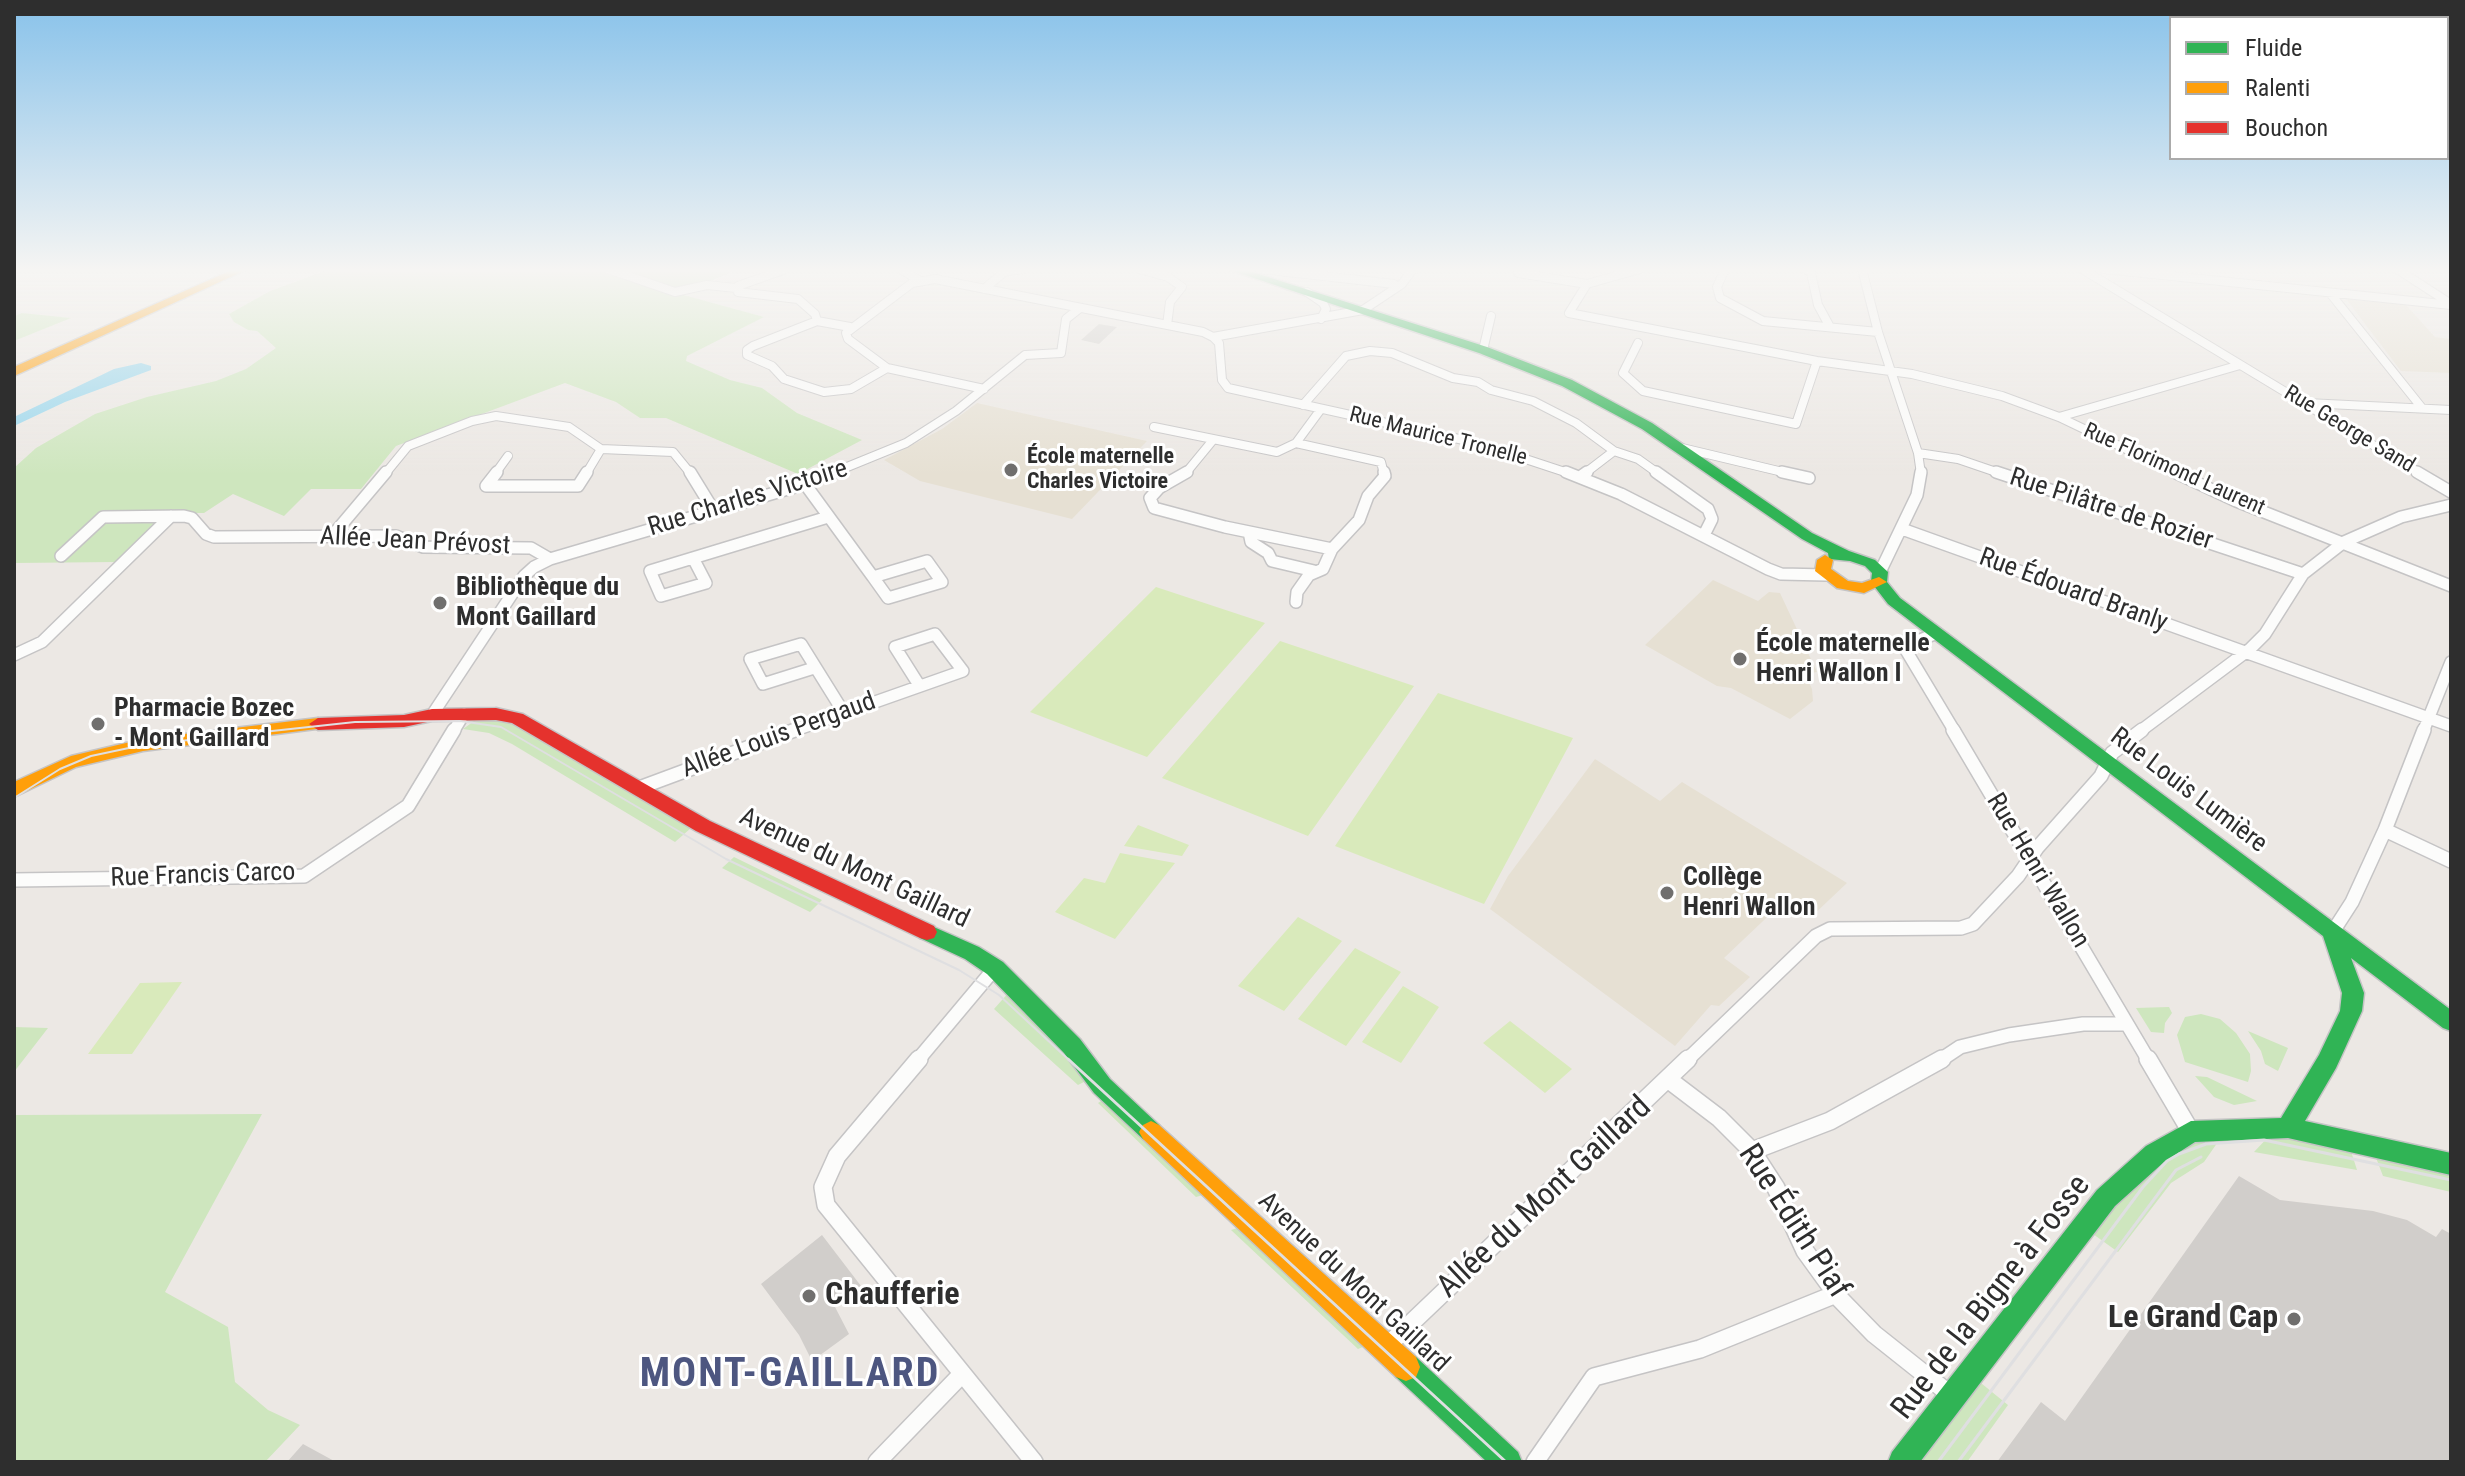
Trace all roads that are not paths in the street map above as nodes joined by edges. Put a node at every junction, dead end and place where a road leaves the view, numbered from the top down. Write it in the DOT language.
graph roads {
  1 [pos="74,338"];
  2 [pos="90,338"];
  3 [pos="774,338"];
  4 [pos="848,338"];
  5 [pos="1063,338"];
  6 [pos="1214,338"];
  7 [pos="1447,338"];
  8 [pos="1486,338"];
  9 [pos="1698,338"];
  10 [pos="1880,338"];
  11 [pos="2195,338"];
  12 [pos="2366,338"];
  13 [pos="1638,343"];
  14 [pos="1483,350"];
  15 [pos="1817,361"];
  16 [pos="14,365"];
  17 [pos="2240,365"];
  18 [pos="887,368"];
  19 [pos="14,372"];
  20 [pos="1891,372"];
  21 [pos="984,389"];
  22 [pos="2304,403"];
  23 [pos="1303,405"];
  24 [pos="2422,408"];
  25 [pos="1321,409"];
  26 [pos="2451,410"];
  27 [pos="2059,417"];
  28 [pos="1154,427"];
  29 [pos="1213,440"];
  30 [pos="1296,443"];
  31 [pos="1678,447"];
  32 [pos="601,449"];
  33 [pos="1614,451"];
  34 [pos="1918,453"];
  35 [pos="508,456"];
  36 [pos="1580,477"];
  37 [pos="1809,478"];
  38 [pos="805,484"];
  39 [pos="2451,492"];
  40 [pos="2451,505"];
  41 [pos="714,511"];
  42 [pos="171,516"];
  43 [pos="828,517"];
  44 [pos="1902,529"];
  45 [pos="1249,532"];
  46 [pos="1704,535"];
  47 [pos="332,536"];
  48 [pos="1807,536"];
  49 [pos="2344,542"];
  50 [pos="1332,549"];
  51 [pos="1888,551"];
  52 [pos="61,556"];
  53 [pos="693,558"];
  54 [pos="1854,558"];
  55 [pos="550,559"];
  56 [pos="1825,568"];
  57 [pos="1314,571"];
  58 [pos="2303,574"];
  59 [pos="873,577"];
  60 [pos="1874,581"];
  61 [pos="2451,586"];
  62 [pos="1296,602"];
  63 [pos="1937,633"];
  64 [pos="2245,653"];
  65 [pos="14,655"];
  66 [pos="814,668"];
  67 [pos="2450,668"];
  68 [pos="919,685"];
  69 [pos="844,713"];
  70 [pos="464,714"];
  71 [pos="432,715"];
  72 [pos="2427,717"];
  73 [pos="2451,726"];
  74 [pos="2107,763"];
  75 [pos="639,788"];
  76 [pos="14,790"];
  77 [pos="2385,830"];
  78 [pos="2030,860"];
  79 [pos="2451,861"];
  80 [pos="14,880"];
  81 [pos="2332,933"];
  82 [pos="995,968"];
  83 [pos="2451,1022"];
  84 [pos="2127,1024"];
  85 [pos="1669,1080"];
  86 [pos="2288,1128"];
  87 [pos="2191,1132"];
  88 [pos="1752,1151"];
  89 [pos="2451,1164"];
  90 [pos="1836,1294"];
  91 [pos="1385,1348"];
  92 [pos="962,1374"];
  93 [pos="1952,1396"];
  94 [pos="877,1462"];
  95 [pos="1034,1462"];
  96 [pos="1508,1462"];
  97 [pos="1535,1462"];
  98 [pos="1902,1462"];
  1 -- 16 [label="main road"];
  2 -- 19 [label="main road"];
  3 -- 18 [label="street"];
  4 -- 18 [label="street"];
  5 -- 21 [label="street, Rue Charles Victoire"];
  6 -- 23 [label="street, Rue Maurice Tronelle"];
  7 -- 14 [label="main road"];
  8 -- 14 [label="street"];
  9 -- 15 [label="street, Rue Florimond Laurent"];
  10 -- 20 [label="street"];
  11 -- 17 [label="street, Rue George Sand"];
  12 -- 24 [label="street"];
  13 -- 15 [label="street"];
  14 -- 31 [label="main road"];
  15 -- 20 [label="street, Rue Florimond Laurent"];
  17 -- 22 [label="street, Rue George Sand"];
  17 -- 27 [label="street"];
  18 -- 21 [label="street"];
  20 -- 27 [label="street, Rue Florimond Laurent"];
  20 -- 34 [label="street"];
  21 -- 38 [label="street, Rue Charles Victoire"];
  22 -- 24 [label="street"];
  22 -- 39 [label="street, Rue George Sand"];
  23 -- 25 [label="street, Rue Maurice Tronelle"];
  23 -- 33 [label="street"];
  24 -- 26 [label="street"];
  25 -- 30 [label="street"];
  25 -- 36 [label="street, Rue Maurice Tronelle"];
  27 -- 49 [label="street, Rue Florimond Laurent"];
  28 -- 29 [label="street"];
  29 -- 30 [label="street"];
  29 -- 45 [label="street"];
  30 -- 50 [label="street"];
  31 -- 37 [label="street"];
  31 -- 48 [label="main road"];
  32 -- 35 [label="street"];
  32 -- 41 [label="street"];
  32 -- 47 [label="street"];
  33 -- 36 [label="street"];
  33 -- 46 [label="street"];
  34 -- 44 [label="street"];
  34 -- 58 [label="street, Rue Pilâtre de Rozier"];
  36 -- 46 [label="street, Rue Maurice Tronelle"];
  38 -- 41 [label="street, Rue Charles Victoire"];
  38 -- 43 [label="street"];
  40 -- 49 [label="street, Allée du Mont Gaillard"];
  41 -- 55 [label="street, Rue Charles Victoire"];
  42 -- 47 [label="street, Allée Jean Prévost"];
  42 -- 52 [label="street, Allée Jean Prévost"];
  42 -- 65 [label="street"];
  43 -- 53 [label="street"];
  43 -- 59 [label="street"];
  44 -- 51 [label="street"];
  44 -- 64 [label="street, Rue Édouard Branly"];
  45 -- 50 [label="street"];
  45 -- 57 [label="street"];
  46 -- 56 [label="street, Rue Maurice Tronelle"];
  47 -- 55 [label="street, Allée Jean Prévost"];
  48 -- 54 [label="main road"];
  48 -- 56 [label="main road"];
  49 -- 58 [label="street, Allée du Mont Gaillard"];
  49 -- 61 [label="street, Rue Florimond Laurent"];
  50 -- 57 [label="street"];
  51 -- 54 [label="street"];
  51 -- 60 [label="street"];
  53 -- 53 [label="street"];
  54 -- 56 [label="main road"];
  54 -- 60 [label="main road"];
  55 -- 71 [label="street, Rue Charles Victoire"];
  56 -- 60 [label="main road"];
  57 -- 62 [label="street"];
  58 -- 64 [label="street, Allée du Mont Gaillard"];
  59 -- 59 [label="street"];
  60 -- 63 [label="main road, Rue Louis Lumière"];
  63 -- 74 [label="main road, Rue Louis Lumière"];
  63 -- 78 [label="street, Rue Henri Wallon"];
  64 -- 72 [label="street, Rue Édouard Branly"];
  64 -- 74 [label="street, Allée du Mont Gaillard"];
  66 -- 66 [label="street"];
  66 -- 69 [label="street"];
  67 -- 72 [label="street"];
  68 -- 68 [label="street, Allée Louis Pergaud"];
  68 -- 69 [label="street, Allée Louis Pergaud"];
  69 -- 75 [label="street, Allée Louis Pergaud"];
  70 -- 71 [label="main road, Avenue du Mont Gaillard"];
  70 -- 75 [label="main road, Avenue du Mont Gaillard"];
  70 -- 80 [label="street, Rue Francis Carco"];
  71 -- 76 [label="main road, Avenue du Mont Gaillard"];
  72 -- 73 [label="street, Rue Édouard Branly"];
  72 -- 77 [label="street"];
  74 -- 78 [label="street, Allée du Mont Gaillard"];
  74 -- 81 [label="main road, Rue Louis Lumière"];
  75 -- 82 [label="main road, Avenue du Mont Gaillard"];
  77 -- 79 [label="street"];
  77 -- 81 [label="street"];
  78 -- 84 [label="street, Rue Henri Wallon"];
  78 -- 85 [label="street, Allée du Mont Gaillard"];
  81 -- 83 [label="main road, Rue Louis Lumière"];
  81 -- 86 [label="main road"];
  82 -- 91 [label="main road, Avenue du Mont Gaillard"];
  82 -- 92 [label="street"];
  84 -- 87 [label="street, Rue Henri Wallon"];
  84 -- 88 [label="street"];
  85 -- 88 [label="street, Rue Édith Piaf"];
  85 -- 91 [label="street, Allée du Mont Gaillard"];
  86 -- 87 [label="main road, Rue de la Bigne à Fosse"];
  86 -- 89 [label="main road, Rue de la Bigne à Fosse"];
  87 -- 93 [label="main road, Rue de la Bigne à Fosse"];
  88 -- 90 [label="street, Rue Édith Piaf"];
  90 -- 93 [label="street, Rue Édith Piaf"];
  90 -- 97 [label="street"];
  91 -- 96 [label="main road, Avenue du Mont Gaillard"];
  92 -- 94 [label="street"];
  92 -- 95 [label="street"];
  93 -- 98 [label="main road, Rue de la Bigne à Fosse"];
}
